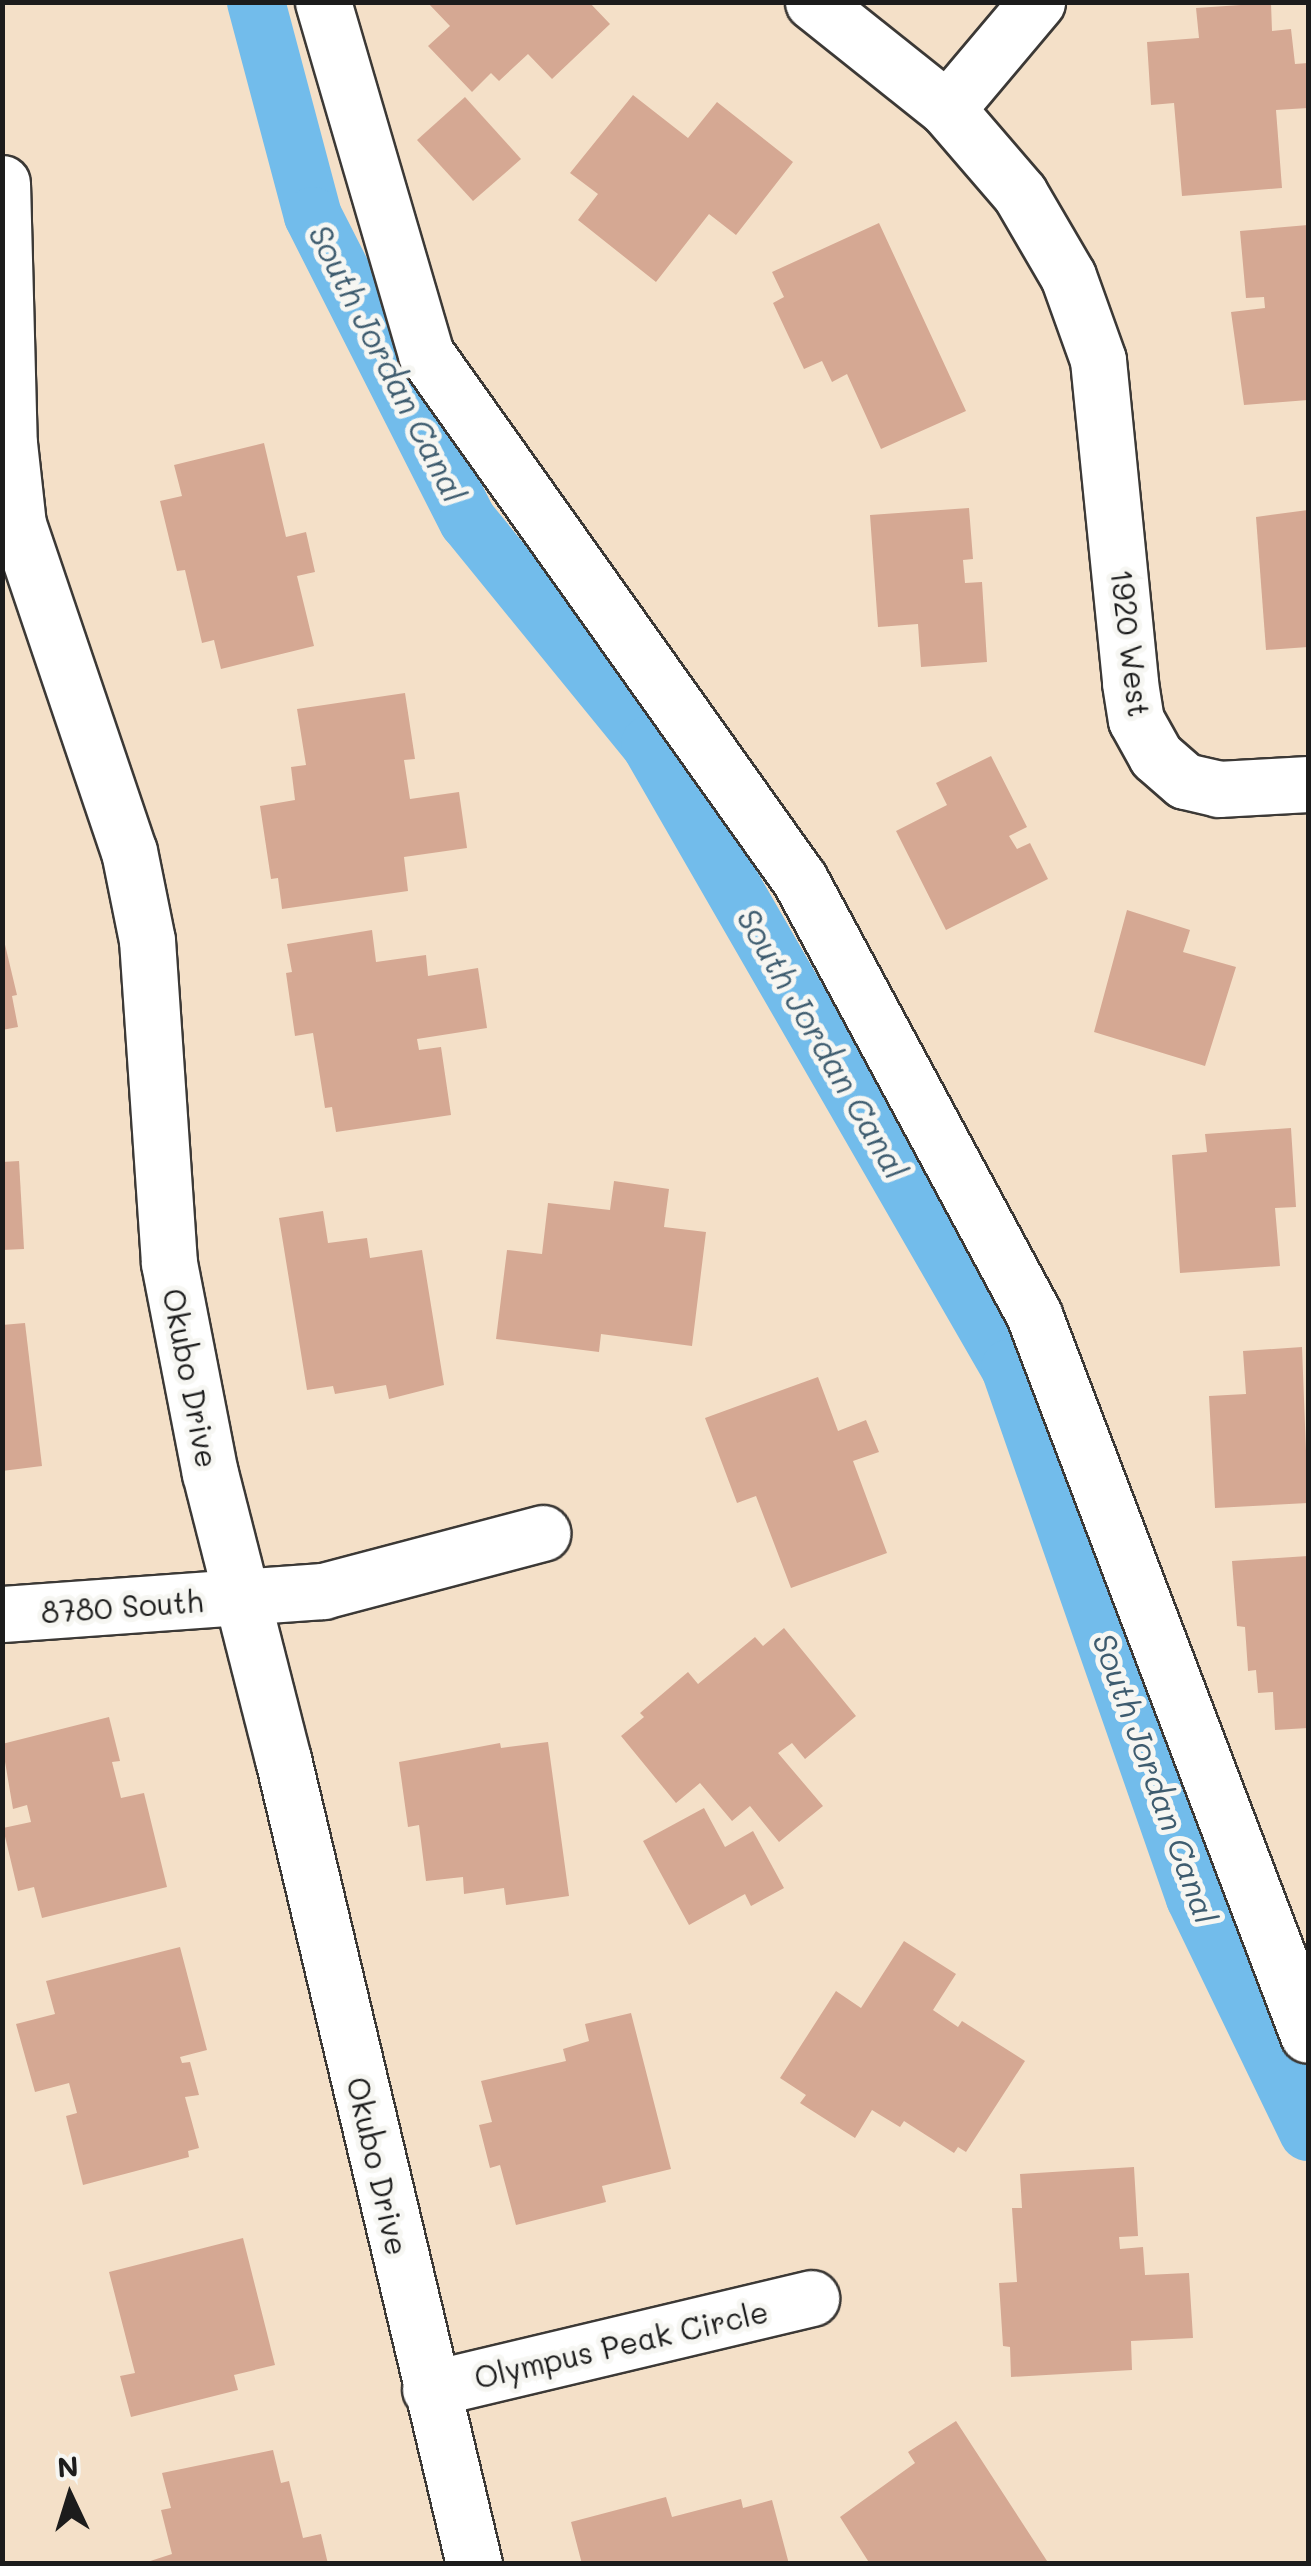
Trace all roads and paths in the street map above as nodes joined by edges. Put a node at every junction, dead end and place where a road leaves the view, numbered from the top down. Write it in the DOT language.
graph roads {
  1 [pos="323,2"];
  2 [pos="814,2"];
  3 [pos="1037,2"];
  4 [pos="946,109"];
  5 [pos="2,182"];
  6 [pos="1308,784"];
  7 [pos="542,1533"];
  8 [pos="242,1598"];
  9 [pos="2,1614"];
  10 [pos="1308,2035"];
  11 [pos="811,2298"];
  12 [pos="430,2389"];
  13 [pos="474,2564"];
  1 -- 10 [label="street"];
  2 -- 4 [label="street, 1920 West"];
  3 -- 4 [label="street"];
  4 -- 6 [label="street, 1920 West"];
  5 -- 8 [label="street, Okubo Drive"];
  7 -- 8 [label="street, 8780 South"];
  8 -- 9 [label="street, 8780 South"];
  8 -- 12 [label="street, Okubo Drive"];
  11 -- 12 [label="street, Olympus Peak Circle"];
  12 -- 13 [label="street, Okubo Drive"];
}
